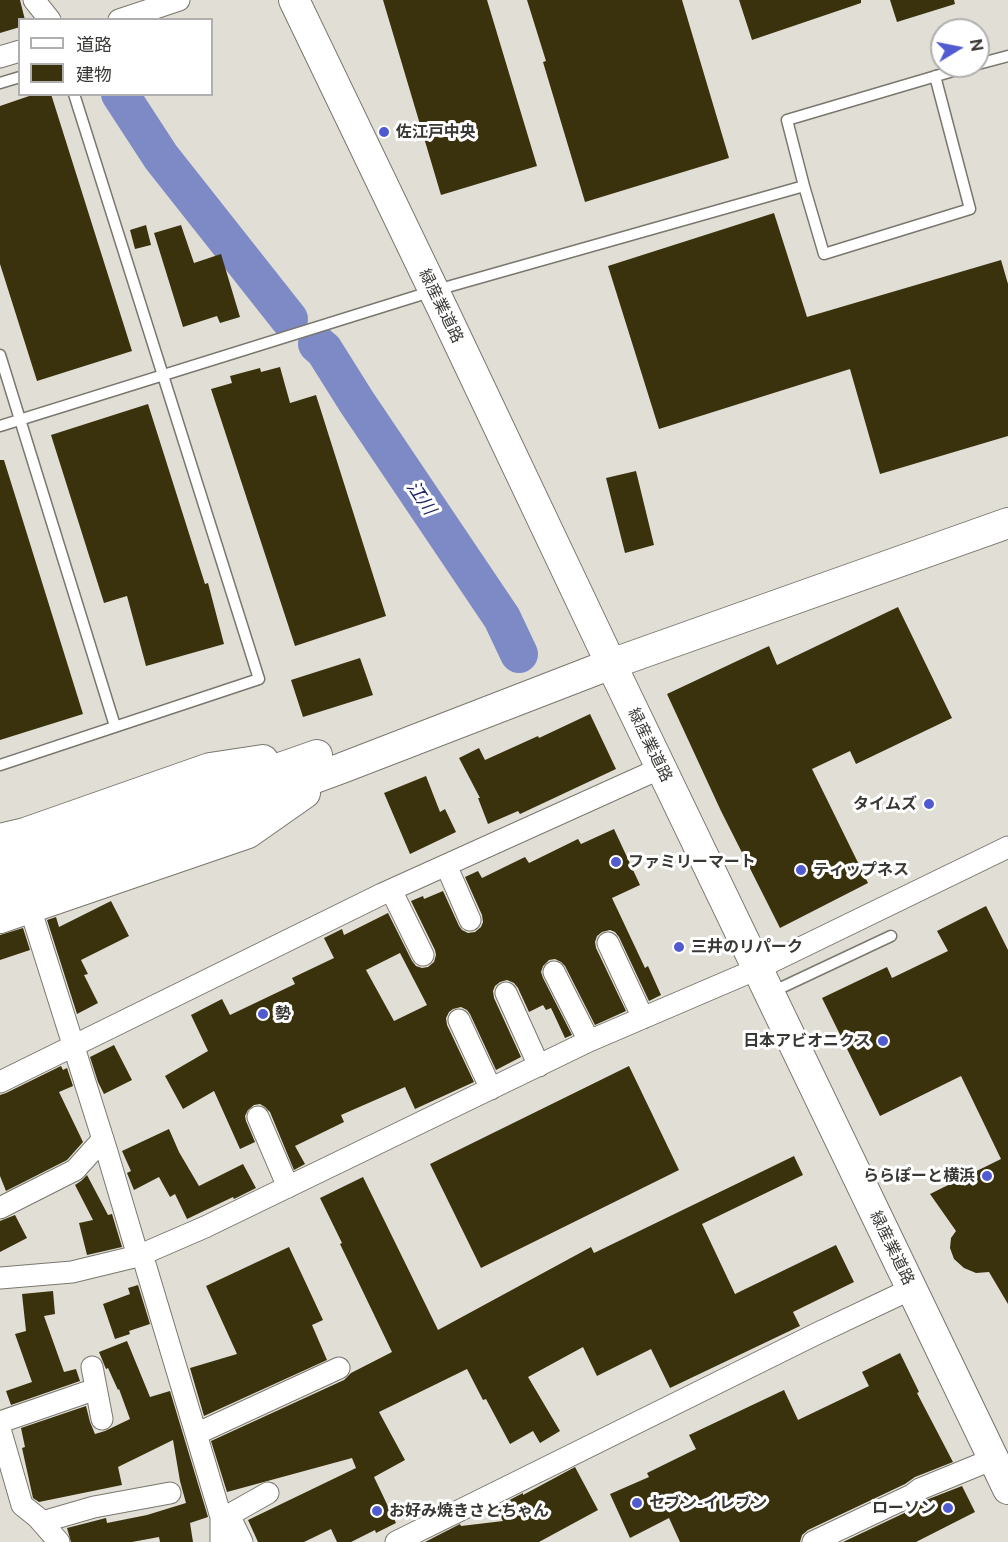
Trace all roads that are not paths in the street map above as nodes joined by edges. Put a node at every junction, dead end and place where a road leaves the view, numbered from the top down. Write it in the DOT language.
graph roads {
  1 [pos="34,0"];
  2 [pos="180,0"];
  3 [pos="294,0"];
  4 [pos="48,18"];
  5 [pos="125,18"];
  6 [pos="18,52"];
  7 [pos="1008,56"];
  8 [pos="0,57"];
  9 [pos="990,61"];
  10 [pos="930,77"];
  11 [pos="18,78"];
  12 [pos="936,78"];
  13 [pos="0,83"];
  14 [pos="75,96"];
  15 [pos="804,186"];
  16 [pos="433,291"];
  17 [pos="0,355"];
  18 [pos="163,375"];
  19 [pos="20,420"];
  20 [pos="0,426"];
  21 [pos="1008,523"];
  22 [pos="611,664"];
  23 [pos="115,726"];
  24 [pos="338,758"];
  25 [pos="0,765"];
  26 [pos="661,768"];
  27 [pos="1008,847"];
  28 [pos="446,865"];
  29 [pos="8,876"];
  30 [pos="391,890"];
  31 [pos="0,918"];
  32 [pos="470,920"];
  33 [pos="891,936"];
  34 [pos="608,943"];
  35 [pos="423,955"];
  36 [pos="554,972"];
  37 [pos="763,981"];
  38 [pos="507,993"];
  39 [pos="643,1018"];
  40 [pos="459,1020"];
  41 [pos="589,1041"];
  42 [pos="73,1046"];
  43 [pos="539,1066"];
  44 [pos="0,1082"];
  45 [pos="491,1089"];
  46 [pos="258,1117"];
  47 [pos="103,1139"];
  48 [pos="288,1187"];
  49 [pos="0,1209"];
  50 [pos="140,1255"];
  51 [pos="0,1278"];
  52 [pos="911,1289"];
  53 [pos="92,1367"];
  54 [pos="339,1368"];
  55 [pos="96,1389"];
  56 [pos="102,1419"];
  57 [pos="0,1422"];
  58 [pos="0,1429"];
  59 [pos="196,1434"];
  60 [pos="993,1459"];
  61 [pos="1008,1489"];
  62 [pos="268,1492"];
  63 [pos="170,1493"];
  64 [pos="225,1516"];
  65 [pos="42,1522"];
  66 [pos="59,1542"];
  67 [pos="221,1542"];
  68 [pos="242,1542"];
  69 [pos="396,1542"];
  70 [pos="813,1542"];
  1 -- 4 [label="street"];
  2 -- 5 [label="street"];
  3 -- 16 [label="street, 緑産業道路"];
  6 -- 8 [label="street"];
  7 -- 9 [label="lane"];
  10 -- 15 [label="lane"];
  11 -- 13 [label="lane"];
  12 -- 15 [label="lane"];
  14 -- 18 [label="lane"];
  15 -- 16 [label="lane"];
  16 -- 18 [label="lane"];
  16 -- 22 [label="street, 緑産業道路"];
  17 -- 19 [label="lane"];
  18 -- 19 [label="lane"];
  18 -- 23 [label="lane"];
  19 -- 20 [label="lane"];
  19 -- 23 [label="lane"];
  21 -- 22 [label="street"];
  22 -- 24 [label="street"];
  22 -- 26 [label="street, 緑産業道路"];
  23 -- 25 [label="lane"];
  24 -- 29 [label="street"];
  24 -- 29 [label="street"];
  26 -- 28 [label="street"];
  26 -- 37 [label="street, 緑産業道路"];
  27 -- 37 [label="street"];
  28 -- 30 [label="street"];
  28 -- 32 [label="street"];
  29 -- 31 [label="street"];
  29 -- 42 [label="street"];
  30 -- 35 [label="street"];
  30 -- 42 [label="street"];
  33 -- 37 [label="lane"];
  34 -- 39 [label="street"];
  36 -- 41 [label="street"];
  37 -- 39 [label="street"];
  37 -- 52 [label="street, 緑産業道路"];
  38 -- 43 [label="street"];
  39 -- 41 [label="street"];
  40 -- 45 [label="street"];
  41 -- 43 [label="street"];
  42 -- 44 [label="street"];
  42 -- 47 [label="street"];
  43 -- 45 [label="street"];
  45 -- 48 [label="street"];
  46 -- 48 [label="street"];
  47 -- 49 [label="street"];
  47 -- 50 [label="street"];
  48 -- 50 [label="street"];
  50 -- 51 [label="street"];
  50 -- 59 [label="street"];
  52 -- 60 [label="street, 緑産業道路"];
  52 -- 69 [label="street"];
  53 -- 55 [label="street"];
  54 -- 59 [label="street"];
  55 -- 56 [label="street"];
  55 -- 57 [label="street"];
  58 -- 65 [label="street"];
  59 -- 64 [label="street"];
  60 -- 61 [label="street, 緑産業道路"];
  60 -- 70 [label="street"];
  62 -- 64 [label="street"];
  63 -- 65 [label="street"];
  64 -- 67 [label="street"];
  64 -- 68 [label="street"];
  65 -- 66 [label="street"];
}
